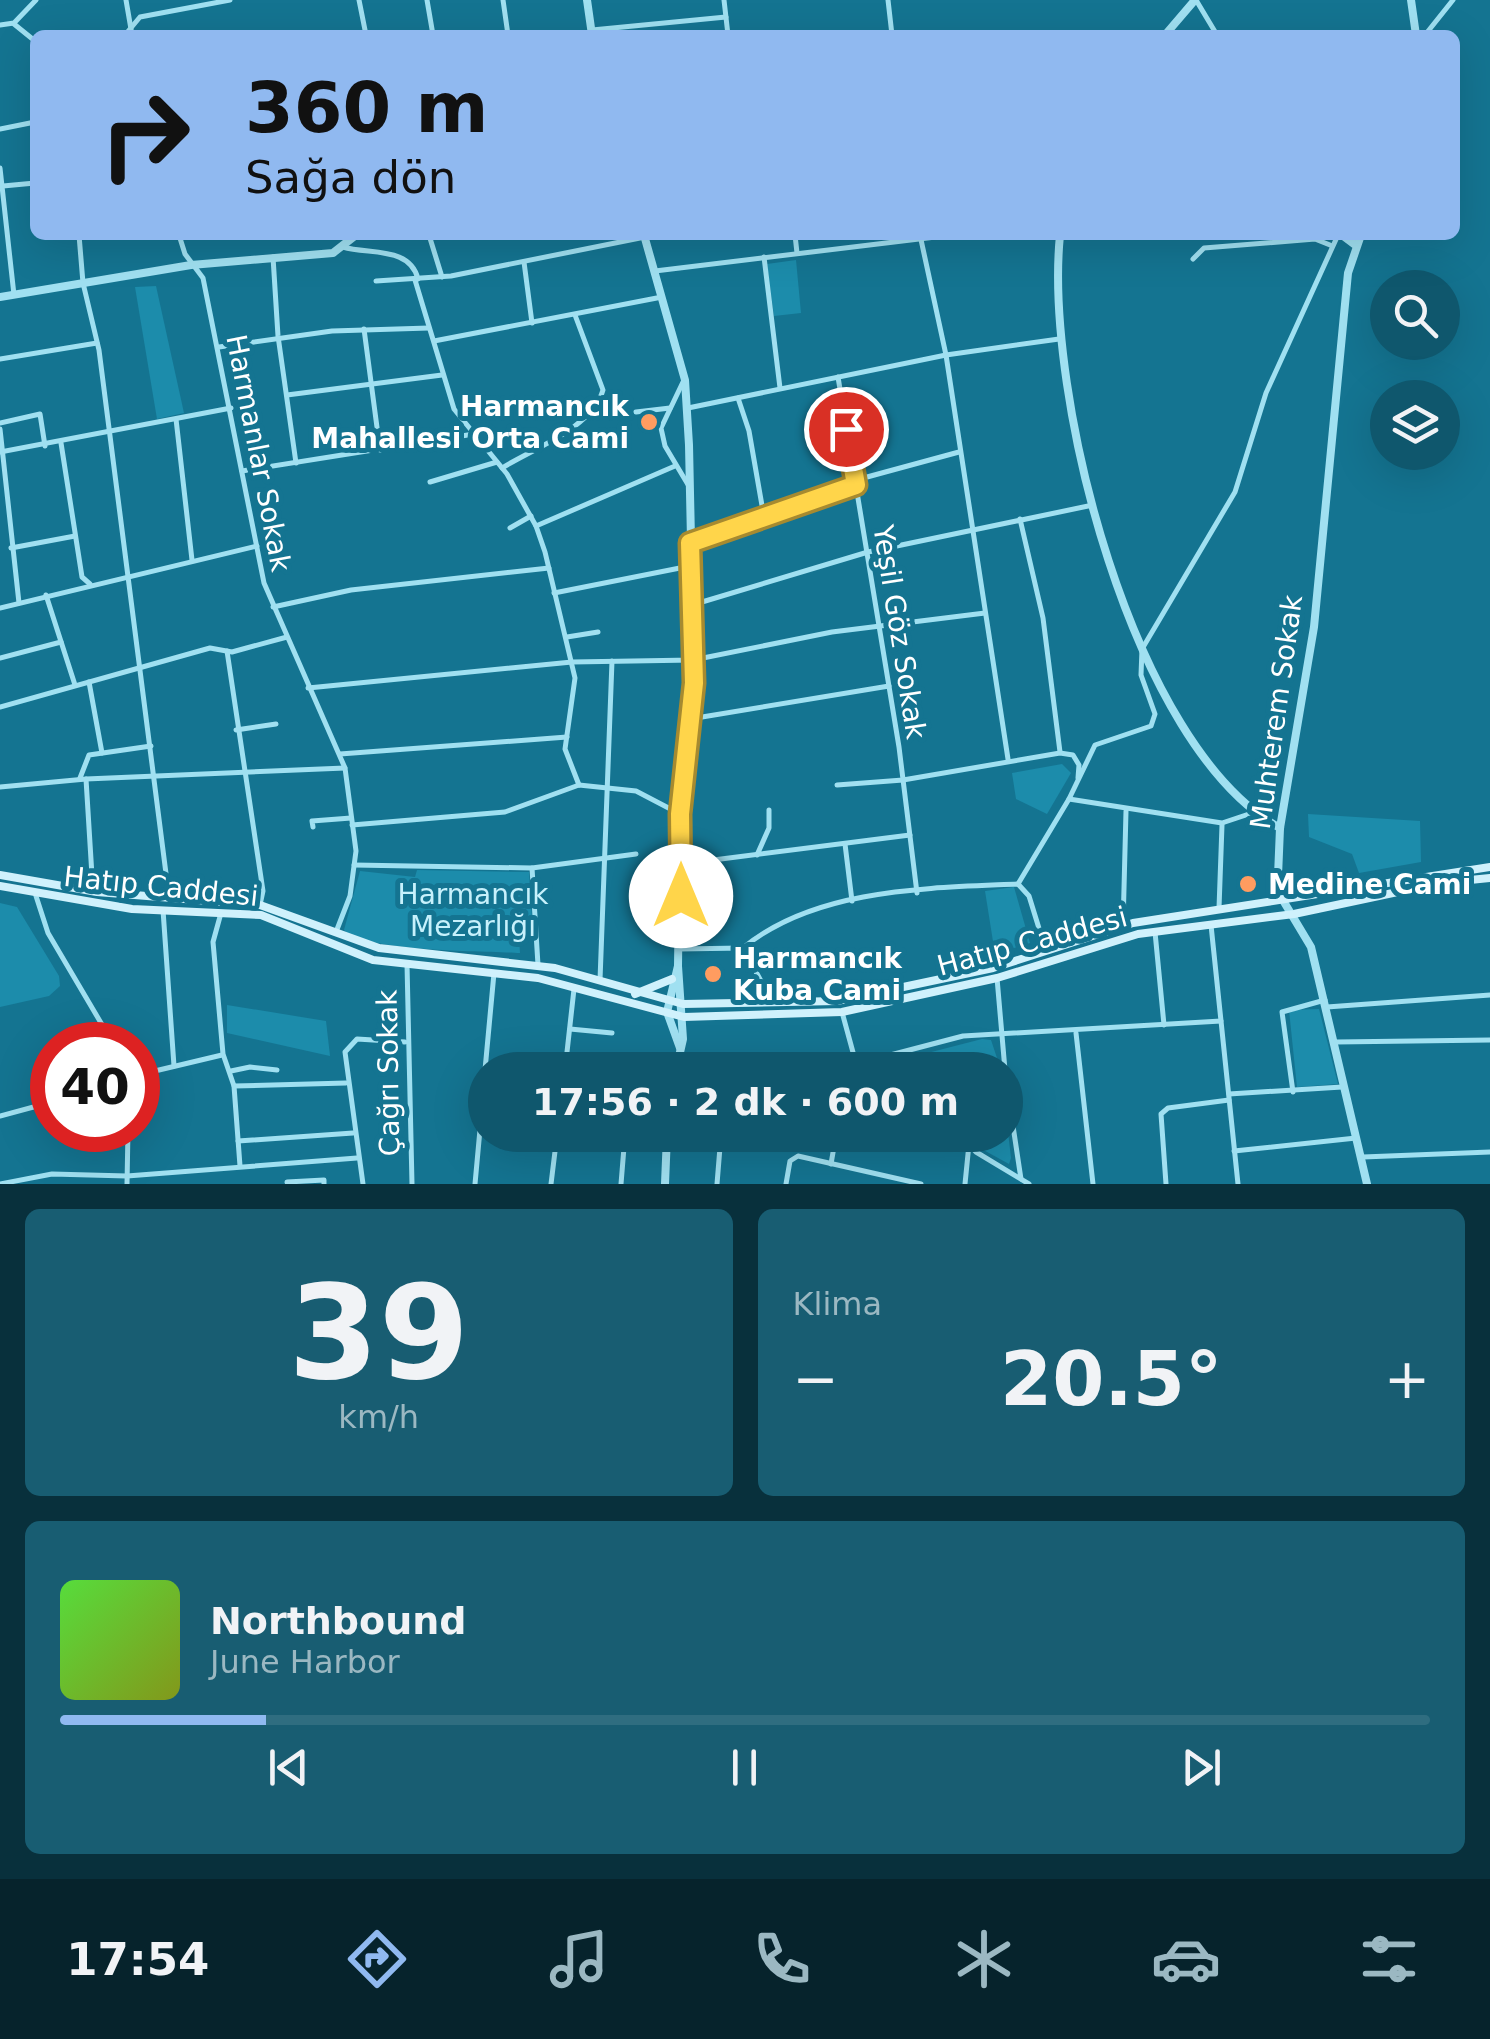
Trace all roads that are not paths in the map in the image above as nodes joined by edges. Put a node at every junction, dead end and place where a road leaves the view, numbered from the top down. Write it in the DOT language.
graph roads {
  1 [pos="36,0"];
  2 [pos="126,0"];
  3 [pos="230,0"];
  4 [pos="359,0"];
  5 [pos="428,0"];
  6 [pos="503,0"];
  7 [pos="587,0"];
  8 [pos="724,0"];
  9 [pos="888,0"];
  10 [pos="1195,0"];
  11 [pos="1411,0"];
  12 [pos="1453,0"];
  13 [pos="726,17"];
  14 [pos="14,23"];
  15 [pos="0,25"];
  16 [pos="668,26"];
  17 [pos="130,30"];
  18 [pos="132,30"];
  19 [pos="365,30"];
  20 [pos="432,30"];
  21 [pos="507,30"];
  22 [pos="592,30"];
  23 [pos="617,30"];
  24 [pos="669,30"];
  25 [pos="727,30"];
  26 [pos="891,30"];
  27 [pos="1168,30"];
  28 [pos="1215,30"];
  29 [pos="1415,30"];
  30 [pos="1428,30"];
  31 [pos="30,36"];
  32 [pos="30,123"];
  33 [pos="0,129"];
  34 [pos="0,168"];
  35 [pos="30,183"];
  36 [pos="2,186"];
  37 [pos="79,240"];
  38 [pos="181,240"];
  39 [pos="351,240"];
  40 [pos="431,240"];
  41 [pos="626,240"];
  42 [pos="646,240"];
  43 [pos="796,240"];
  44 [pos="897,240"];
  45 [pos="921,240"];
  46 [pos="1059,240"];
  47 [pos="1304,240"];
  48 [pos="1318,240"];
  49 [pos="1335,240"];
  50 [pos="1348,240"];
  51 [pos="1357,240"];
  52 [pos="1354,244"];
  53 [pos="1330,245"];
  54 [pos="343,247"];
  55 [pos="797,253"];
  56 [pos="272,256"];
  57 [pos="764,257"];
  58 [pos="1193,259"];
  59 [pos="524,262"];
  60 [pos="192,265"];
  61 [pos="655,271"];
  62 [pos="442,277"];
  63 [pos="417,279"];
  64 [pos="376,281"];
  65 [pos="84,283"];
  66 [pos="14,295"];
  67 [pos="0,297"];
  68 [pos="662,297"];
  69 [pos="574,315"];
  70 [pos="532,323"];
  71 [pos="429,328"];
  72 [pos="364,329"];
  73 [pos="278,336"];
  74 [pos="1058,340"];
  75 [pos="434,341"];
  76 [pos="97,343"];
  77 [pos="219,347"];
  78 [pos="946,356"];
  79 [pos="0,359"];
  80 [pos="442,375"];
  81 [pos="838,378"];
  82 [pos="685,380"];
  83 [pos="373,384"];
  84 [pos="780,389"];
  85 [pos="288,395"];
  86 [pos="738,398"];
  87 [pos="231,408"];
  88 [pos="670,408"];
  89 [pos="687,408"];
  90 [pos="636,412"];
  91 [pos="176,420"];
  92 [pos="0,426"];
  93 [pos="107,434"];
  94 [pos="474,434"];
  95 [pos="62,443"];
  96 [pos="45,446"];
  97 [pos="380,450"];
  98 [pos="2,452"];
  99 [pos="960,452"];
  100 [pos="296,462"];
  101 [pos="499,465"];
  102 [pos="675,466"];
  103 [pos="242,470"];
  104 [pos="430,482"];
  105 [pos="856,483"];
  106 [pos="690,488"];
  107 [pos="1093,504"];
  108 [pos="530,516"];
  109 [pos="764,516"];
  110 [pos="1020,519"];
  111 [pos="536,526"];
  112 [pos="510,528"];
  113 [pos="971,528"];
  114 [pos="75,536"];
  115 [pos="690,543"];
  116 [pos="257,546"];
  117 [pos="11,548"];
  118 [pos="868,552"];
  119 [pos="192,560"];
  120 [pos="690,566"];
  121 [pos="549,568"];
  122 [pos="128,574"];
  123 [pos="90,584"];
  124 [pos="554,593"];
  125 [pos="46,595"];
  126 [pos="18,603"];
  127 [pos="689,605"];
  128 [pos="274,606"];
  129 [pos="0,608"];
  130 [pos="985,613"];
  131 [pos="880,628"];
  132 [pos="598,632"];
  133 [pos="288,637"];
  134 [pos="567,637"];
  135 [pos="62,642"];
  136 [pos="1142,650"];
  137 [pos="227,651"];
  138 [pos="0,658"];
  139 [pos="692,660"];
  140 [pos="612,661"];
  141 [pos="572,662"];
  142 [pos="140,667"];
  143 [pos="89,681"];
  144 [pos="76,685"];
  145 [pos="889,686"];
  146 [pos="308,688"];
  147 [pos="0,706"];
  148 [pos="690,719"];
  149 [pos="276,724"];
  150 [pos="236,730"];
  151 [pos="567,737"];
  152 [pos="151,746"];
  153 [pos="102,753"];
  154 [pos="1060,753"];
  155 [pos="340,754"];
  156 [pos="1008,760"];
  157 [pos="345,768"];
  158 [pos="243,771"];
  159 [pos="157,778"];
  160 [pos="82,779"];
  161 [pos="903,780"];
  162 [pos="1078,781"];
  163 [pos="579,785"];
  164 [pos="836,785"];
  165 [pos="606,786"];
  166 [pos="0,787"];
  167 [pos="1069,799"];
  168 [pos="769,810"];
  169 [pos="1126,811"];
  170 [pos="1252,813"];
  171 [pos="680,814"];
  172 [pos="352,822"];
  173 [pos="1222,823"];
  174 [pos="313,827"];
  175 [pos="1280,828"];
  176 [pos="910,835"];
  177 [pos="845,843"];
  178 [pos="636,854"];
  179 [pos="757,854"];
  180 [pos="606,858"];
  181 [pos="682,864"];
  182 [pos="354,865"];
  183 [pos="1490,866"];
  184 [pos="532,868"];
  185 [pos="0,875"];
  186 [pos="1490,878"];
  187 [pos="1018,884"];
  188 [pos="0,886"];
  189 [pos="93,892"];
  190 [pos="917,893"];
  191 [pos="36,896"];
  192 [pos="169,897"];
  193 [pos="852,900"];
  194 [pos="1284,902"];
  195 [pos="260,905"];
  196 [pos="163,910"];
  197 [pos="1219,912"];
  198 [pos="221,914"];
  199 [pos="1294,914"];
  200 [pos="1211,925"];
  201 [pos="1123,927"];
  202 [pos="1155,932"];
  203 [pos="335,934"];
  204 [pos="743,948"];
  205 [pos="678,949"];
  206 [pos="1046,951"];
  207 [pos="407,961"];
  208 [pos="538,966"];
  209 [pos="678,966"];
  210 [pos="494,972"];
  211 [pos="998,978"];
  212 [pos="672,979"];
  213 [pos="76,981"];
  214 [pos="600,983"];
  215 [pos="69,986"];
  216 [pos="574,988"];
  217 [pos="634,994"];
  218 [pos="1490,995"];
  219 [pos="773,1003"];
  220 [pos="1326,1003"];
  221 [pos="683,1004"];
  222 [pos="667,1008"];
  223 [pos="842,1012"];
  224 [pos="684,1016"];
  225 [pos="1220,1020"];
  226 [pos="100,1022"];
  227 [pos="1164,1026"];
  228 [pos="570,1028"];
  229 [pos="612,1032"];
  230 [pos="1076,1032"];
  231 [pos="999,1034"];
  232 [pos="1490,1040"];
  233 [pos="405,1042"];
  234 [pos="1336,1042"];
  235 [pos="680,1048"];
  236 [pos="487,1052"];
  237 [pos="567,1052"];
  238 [pos="679,1052"];
  239 [pos="853,1052"];
  240 [pos="902,1052"];
  241 [pos="1002,1052"];
  242 [pos="222,1054"];
  243 [pos="174,1066"];
  244 [pos="160,1070"];
  245 [pos="277,1070"];
  246 [pos="231,1071"];
  247 [pos="346,1082"];
  248 [pos="234,1086"];
  249 [pos="1345,1086"];
  250 [pos="1292,1092"];
  251 [pos="1229,1097"];
  252 [pos="30,1108"];
  253 [pos="0,1116"];
  254 [pos="354,1133"];
  255 [pos="1360,1138"];
  256 [pos="238,1141"];
  257 [pos="1234,1151"];
  258 [pos="128,1152"];
  259 [pos="479,1152"];
  260 [pos="555,1152"];
  261 [pos="624,1152"];
  262 [pos="666,1152"];
  263 [pos="720,1152"];
  264 [pos="833,1152"];
  265 [pos="968,1152"];
  266 [pos="981,1152"];
  267 [pos="1018,1152"];
  268 [pos="1490,1152"];
  269 [pos="1363,1157"];
  270 [pos="357,1158"];
  271 [pos="831,1164"];
  272 [pos="240,1166"];
  273 [pos="128,1176"];
  274 [pos="1022,1179"];
  275 [pos="288,1182"];
  276 [pos="0,1184"];
  277 [pos="127,1184"];
  278 [pos="324,1184"];
  279 [pos="362,1184"];
  280 [pos="412,1184"];
  281 [pos="476,1184"];
  282 [pos="552,1184"];
  283 [pos="622,1184"];
  284 [pos="665,1184"];
  285 [pos="717,1184"];
  286 [pos="786,1184"];
  287 [pos="922,1184"];
  288 [pos="964,1184"];
  289 [pos="1030,1184"];
  290 [pos="1093,1184"];
  291 [pos="1166,1184"];
  292 [pos="1238,1184"];
  293 [pos="1367,1184"];
  1 -- 14 [label="street"];
  2 -- 17 [label="street"];
  3 -- 18 [label="street"];
  4 -- 19 [label="street"];
  5 -- 20 [label="street"];
  6 -- 21 [label="street"];
  7 -- 22 [label="street"];
  8 -- 13 [label="street"];
  9 -- 26 [label="street"];
  10 -- 27 [label="street"];
  10 -- 28 [label="street"];
  11 -- 29 [label="street"];
  12 -- 30 [label="street"];
  13 -- 16 [label="street"];
  13 -- 25 [label="street"];
  14 -- 15 [label="street"];
  14 -- 31 [label="street"];
  16 -- 23 [label="street"];
  16 -- 24 [label="street"];
  32 -- 33 [label="street"];
  34 -- 36 [label="street"];
  35 -- 36 [label="street"];
  36 -- 66 [label="street"];
  37 -- 65 [label="street"];
  38 -- 60 [label="street, Harmanlar Sokak"];
  39 -- 54 [label="street"];
  40 -- 62 [label="street"];
  41 -- 59 [label="street"];
  42 -- 61 [label="street"];
  43 -- 55 [label="street"];
  44 -- 55 [label="street"];
  45 -- 78 [label="street"];
  46 -- 74 [label="street"];
  47 -- 58 [label="street"];
  48 -- 53 [label="street"];
  49 -- 53 [label="street"];
  50 -- 52 [label="street"];
  51 -- 52 [label="street"];
  52 -- 175 [label="street, Muhterem Sokak"];
  53 -- 136 [label="street"];
  54 -- 56 [label="street"];
  54 -- 63 [label="street"];
  55 -- 57 [label="street"];
  56 -- 60 [label="street"];
  56 -- 73 [label="street"];
  57 -- 61 [label="street"];
  57 -- 84 [label="street"];
  59 -- 62 [label="street"];
  59 -- 70 [label="street"];
  60 -- 65 [label="street"];
  60 -- 77 [label="street, Harmanlar Sokak"];
  61 -- 68 [label="street"];
  62 -- 63 [label="street"];
  63 -- 64 [label="street"];
  63 -- 71 [label="street"];
  65 -- 66 [label="street"];
  65 -- 76 [label="street"];
  66 -- 67 [label="street"];
  68 -- 69 [label="street"];
  68 -- 82 [label="street"];
  69 -- 70 [label="street"];
  69 -- 101 [label="street"];
  70 -- 75 [label="street"];
  71 -- 72 [label="street"];
  71 -- 75 [label="street"];
  72 -- 73 [label="street"];
  72 -- 83 [label="street"];
  73 -- 77 [label="street"];
  73 -- 85 [label="street"];
  74 -- 78 [label="street"];
  74 -- 107 [label="street"];
  75 -- 80 [label="street"];
  76 -- 79 [label="street"];
  76 -- 93 [label="street"];
  77 -- 87 [label="street, Harmanlar Sokak"];
  78 -- 81 [label="street"];
  78 -- 99 [label="street"];
  80 -- 83 [label="street"];
  80 -- 94 [label="street"];
  81 -- 84 [label="street"];
  81 -- 105 [label="street, Yeşil Göz Sokak"];
  82 -- 88 [label="street"];
  82 -- 89 [label="street"];
  83 -- 85 [label="street"];
  83 -- 97 [label="street"];
  84 -- 86 [label="street"];
  85 -- 100 [label="street"];
  86 -- 89 [label="street"];
  86 -- 109 [label="street"];
  87 -- 91 [label="street"];
  87 -- 103 [label="street, Harmanlar Sokak"];
  88 -- 90 [label="street"];
  88 -- 102 [label="street"];
  89 -- 106 [label="street"];
  91 -- 93 [label="street"];
  91 -- 119 [label="street"];
  92 -- 96 [label="street"];
  92 -- 98 [label="street"];
  93 -- 95 [label="street"];
  93 -- 122 [label="street"];
  94 -- 97 [label="street"];
  94 -- 101 [label="street"];
  95 -- 96 [label="street"];
  95 -- 114 [label="street"];
  96 -- 98 [label="street"];
  97 -- 100 [label="street"];
  98 -- 117 [label="street"];
  99 -- 105 [label="street"];
  99 -- 113 [label="street"];
  100 -- 103 [label="street"];
  101 -- 104 [label="street"];
  101 -- 108 [label="street"];
  102 -- 106 [label="street"];
  102 -- 111 [label="street"];
  103 -- 116 [label="street, Harmanlar Sokak"];
  105 -- 109 [label="street"];
  105 -- 118 [label="street, Yeşil Göz Sokak"];
  106 -- 115 [label="street"];
  107 -- 110 [label="street"];
  107 -- 136 [label="street"];
  108 -- 111 [label="street"];
  108 -- 112 [label="street"];
  109 -- 115 [label="street"];
  110 -- 113 [label="street"];
  110 -- 154 [label="street"];
  111 -- 121 [label="street"];
  113 -- 118 [label="street"];
  113 -- 130 [label="street"];
  114 -- 117 [label="street"];
  114 -- 123 [label="street"];
  115 -- 120 [label="street"];
  116 -- 119 [label="street"];
  116 -- 128 [label="street, Harmanlar Sokak"];
  117 -- 126 [label="street"];
  118 -- 127 [label="street"];
  118 -- 131 [label="street, Yeşil Göz Sokak"];
  119 -- 122 [label="street"];
  120 -- 124 [label="street"];
  120 -- 127 [label="street"];
  121 -- 124 [label="street"];
  121 -- 128 [label="street"];
  122 -- 123 [label="street"];
  122 -- 142 [label="street"];
  123 -- 125 [label="street"];
  124 -- 134 [label="street"];
  125 -- 126 [label="street"];
  125 -- 135 [label="street"];
  126 -- 129 [label="street"];
  127 -- 139 [label="street"];
  128 -- 133 [label="street, Harmanlar Sokak"];
  130 -- 131 [label="street"];
  130 -- 156 [label="street"];
  131 -- 139 [label="street"];
  131 -- 145 [label="street, Yeşil Göz Sokak"];
  132 -- 134 [label="street"];
  133 -- 137 [label="street"];
  133 -- 146 [label="street, Harmanlar Sokak"];
  134 -- 141 [label="street"];
  135 -- 138 [label="street"];
  135 -- 144 [label="street"];
  136 -- 162 [label="street"];
  136 -- 170 [label="street"];
  137 -- 142 [label="street"];
  137 -- 150 [label="street"];
  139 -- 140 [label="street"];
  139 -- 148 [label="street"];
  140 -- 141 [label="street"];
  140 -- 165 [label="street"];
  141 -- 146 [label="street"];
  141 -- 151 [label="street"];
  142 -- 143 [label="street"];
  142 -- 152 [label="street"];
  143 -- 144 [label="street"];
  143 -- 153 [label="street"];
  144 -- 147 [label="street"];
  145 -- 148 [label="street"];
  145 -- 161 [label="street, Yeşil Göz Sokak"];
  146 -- 155 [label="street, Harmanlar Sokak"];
  148 -- 171 [label="street"];
  149 -- 150 [label="street"];
  150 -- 158 [label="street"];
  151 -- 155 [label="street"];
  151 -- 163 [label="street"];
  152 -- 153 [label="street"];
  152 -- 159 [label="street"];
  153 -- 160 [label="street"];
  154 -- 156 [label="street"];
  154 -- 162 [label="street"];
  155 -- 157 [label="street, Harmanlar Sokak"];
  156 -- 161 [label="street"];
  157 -- 158 [label="street"];
  157 -- 172 [label="street, Harmanlar Sokak"];
  158 -- 159 [label="street"];
  158 -- 195 [label="street"];
  159 -- 160 [label="street"];
  159 -- 192 [label="street"];
  160 -- 166 [label="street"];
  160 -- 189 [label="street"];
  161 -- 164 [label="street"];
  161 -- 176 [label="street, Yeşil Göz Sokak"];
  162 -- 167 [label="street"];
  163 -- 165 [label="street"];
  163 -- 172 [label="street"];
  165 -- 171 [label="street"];
  165 -- 180 [label="street"];
  167 -- 169 [label="street"];
  167 -- 187 [label="street"];
  168 -- 179 [label="street"];
  169 -- 173 [label="street"];
  169 -- 201 [label="street"];
  170 -- 173 [label="street"];
  170 -- 175 [label="street"];
  171 -- 181 [label="street"];
  172 -- 174 [label="street"];
  172 -- 182 [label="street, Harmanlar Sokak"];
  173 -- 197 [label="street"];
  175 -- 194 [label="street, Muhterem Sokak"];
  176 -- 177 [label="street"];
  176 -- 190 [label="street, Yeşil Göz Sokak"];
  177 -- 179 [label="street"];
  177 -- 193 [label="street"];
  178 -- 180 [label="street"];
  179 -- 181 [label="street"];
  180 -- 184 [label="street"];
  180 -- 214 [label="street"];
  181 -- 205 [label="street"];
  182 -- 184 [label="street"];
  182 -- 203 [label="street, Harmanlar Sokak"];
  183 -- 194 [label="main road, Hatıp Caddesi"];
  184 -- 208 [label="street"];
  185 -- 189 [label="main road, Hatıp Caddesi"];
  186 -- 199 [label="main road, Hatıp Caddesi"];
  187 -- 190 [label="street"];
  187 -- 206 [label="street"];
  188 -- 191 [label="main road, Hatıp Caddesi"];
  189 -- 192 [label="main road, Hatıp Caddesi"];
  190 -- 193 [label="street"];
  191 -- 196 [label="main road, Hatıp Caddesi"];
  191 -- 213 [label="street"];
  192 -- 195 [label="main road, Hatıp Caddesi"];
  193 -- 204 [label="street"];
  194 -- 197 [label="main road, Hatıp Caddesi"];
  194 -- 199 [label="street"];
  195 -- 203 [label="main road, Hatıp Caddesi"];
  196 -- 198 [label="main road, Hatıp Caddesi"];
  196 -- 243 [label="street"];
  197 -- 201 [label="main road, Hatıp Caddesi"];
  198 -- 207 [label="main road, Hatıp Caddesi"];
  198 -- 242 [label="street"];
  199 -- 200 [label="main road, Hatıp Caddesi"];
  199 -- 220 [label="street"];
  200 -- 202 [label="main road, Hatıp Caddesi"];
  200 -- 225 [label="street"];
  201 -- 206 [label="main road, Hatıp Caddesi"];
  202 -- 211 [label="main road, Hatıp Caddesi"];
  202 -- 227 [label="street"];
  203 -- 208 [label="main road, Hatıp Caddesi"];
  204 -- 205 [label="street"];
  204 -- 219 [label="street"];
  205 -- 209 [label="street"];
  206 -- 219 [label="main road, Hatıp Caddesi"];
  207 -- 210 [label="main road, Hatıp Caddesi"];
  207 -- 233 [label="street, Çağrı Sokak"];
  208 -- 214 [label="main road, Hatıp Caddesi"];
  209 -- 212 [label="street"];
  209 -- 221 [label="street"];
  210 -- 216 [label="main road, Hatıp Caddesi"];
  210 -- 236 [label="street"];
  211 -- 223 [label="main road, Hatıp Caddesi"];
  211 -- 231 [label="street"];
  212 -- 217 [label="main road"];
  212 -- 222 [label="street"];
  213 -- 215 [label="street"];
  213 -- 226 [label="street"];
  214 -- 217 [label="main road, Hatıp Caddesi"];
  216 -- 222 [label="main road, Hatıp Caddesi"];
  216 -- 228 [label="street"];
  217 -- 222 [label="main road, Hatıp Caddesi"];
  218 -- 220 [label="street"];
  219 -- 221 [label="main road, Hatıp Caddesi"];
  220 -- 234 [label="street"];
  220 -- 250 [label="street"];
  221 -- 222 [label="main road, Hatıp Caddesi"];
  221 -- 224 [label="street"];
  222 -- 224 [label="main road, Hatıp Caddesi"];
  222 -- 235 [label="street"];
  223 -- 224 [label="main road, Hatıp Caddesi"];
  223 -- 239 [label="street"];
  224 -- 235 [label="street"];
  225 -- 227 [label="street"];
  225 -- 251 [label="street"];
  227 -- 230 [label="street"];
  228 -- 229 [label="street"];
  228 -- 237 [label="street"];
  230 -- 231 [label="street"];
  230 -- 290 [label="street"];
  231 -- 240 [label="street"];
  231 -- 241 [label="street"];
  232 -- 234 [label="street"];
  233 -- 247 [label="street"];
  233 -- 280 [label="street, Çağrı Sokak"];
  234 -- 249 [label="street"];
  235 -- 238 [label="street"];
  242 -- 243 [label="street"];
  242 -- 246 [label="street"];
  243 -- 244 [label="street"];
  245 -- 246 [label="street"];
  246 -- 248 [label="street"];
  247 -- 248 [label="street"];
  247 -- 254 [label="street"];
  248 -- 256 [label="street"];
  249 -- 250 [label="street"];
  249 -- 255 [label="street"];
  250 -- 251 [label="street"];
  251 -- 257 [label="street"];
  251 -- 291 [label="street"];
  252 -- 253 [label="street"];
  254 -- 256 [label="street"];
  254 -- 270 [label="street"];
  255 -- 257 [label="street"];
  255 -- 269 [label="street"];
  256 -- 272 [label="street"];
  257 -- 292 [label="street"];
  258 -- 273 [label="street"];
  259 -- 281 [label="street"];
  260 -- 282 [label="street"];
  261 -- 283 [label="street"];
  262 -- 284 [label="street"];
  263 -- 285 [label="street"];
  264 -- 271 [label="street"];
  265 -- 288 [label="street"];
  266 -- 274 [label="street"];
  267 -- 274 [label="street"];
  268 -- 269 [label="street"];
  269 -- 293 [label="street"];
  270 -- 272 [label="street"];
  270 -- 279 [label="street"];
  271 -- 286 [label="street"];
  271 -- 287 [label="street"];
  272 -- 273 [label="street"];
  273 -- 276 [label="street"];
  273 -- 277 [label="street"];
  274 -- 289 [label="street"];
  275 -- 278 [label="street"];
}
